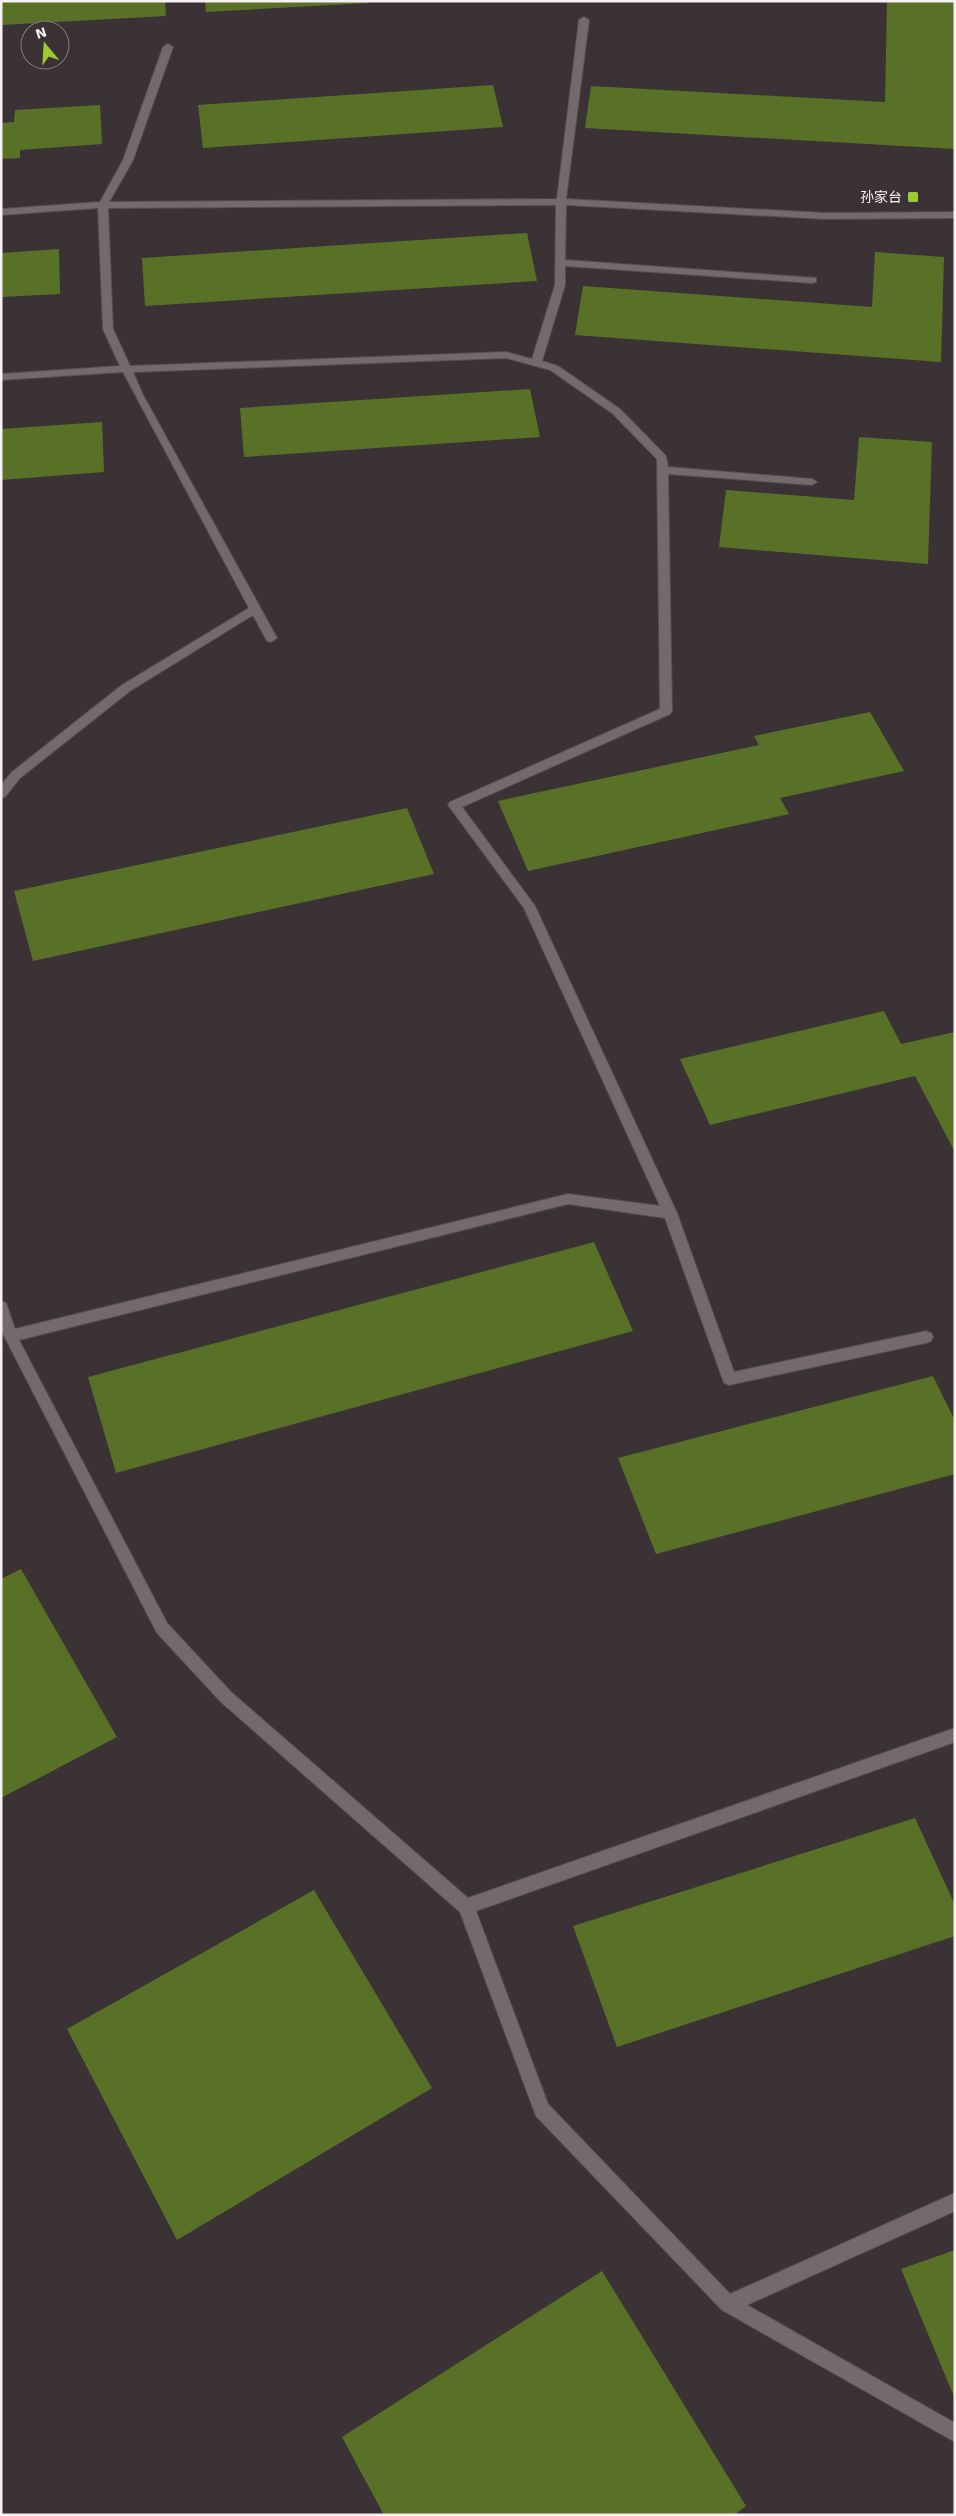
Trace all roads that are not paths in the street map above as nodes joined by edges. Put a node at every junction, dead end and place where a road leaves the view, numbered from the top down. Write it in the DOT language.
graph roads {
  1 [pos="584,20"];
  2 [pos="168,47"];
  3 [pos="561,202"];
  4 [pos="103,205"];
  5 [pos="1,212"];
  6 [pos="955,215"];
  7 [pos="562,263"];
  8 [pos="812,280"];
  9 [pos="536,363"];
  10 [pos="127,369"];
  11 [pos="1,377"];
  12 [pos="663,470"];
  13 [pos="812,482"];
  14 [pos="255,609"];
  15 [pos="271,638"];
  16 [pos="1,794"];
  17 [pos="670,1213"];
  18 [pos="1,1307"];
  19 [pos="10,1336"];
  20 [pos="926,1337"];
  21 [pos="955,1735"];
  22 [pos="466,1907"];
  23 [pos="955,2202"];
  24 [pos="728,2304"];
  25 [pos="955,2433"];
  1 -- 3 [label="street"];
  2 -- 4 [label="street"];
  3 -- 4 [label="street"];
  3 -- 6 [label="street"];
  3 -- 7 [label="street"];
  4 -- 5 [label="street"];
  4 -- 10 [label="street"];
  7 -- 8 [label="street"];
  7 -- 9 [label="street"];
  9 -- 10 [label="street"];
  9 -- 12 [label="street"];
  10 -- 11 [label="street"];
  10 -- 14 [label="street"];
  12 -- 13 [label="street"];
  12 -- 17 [label="street"];
  14 -- 15 [label="street"];
  14 -- 16 [label="street"];
  17 -- 19 [label="street"];
  17 -- 20 [label="street"];
  18 -- 19 [label="street"];
  19 -- 22 [label="street"];
  21 -- 22 [label="street"];
  22 -- 24 [label="street"];
  23 -- 24 [label="street"];
  24 -- 25 [label="street"];
}
